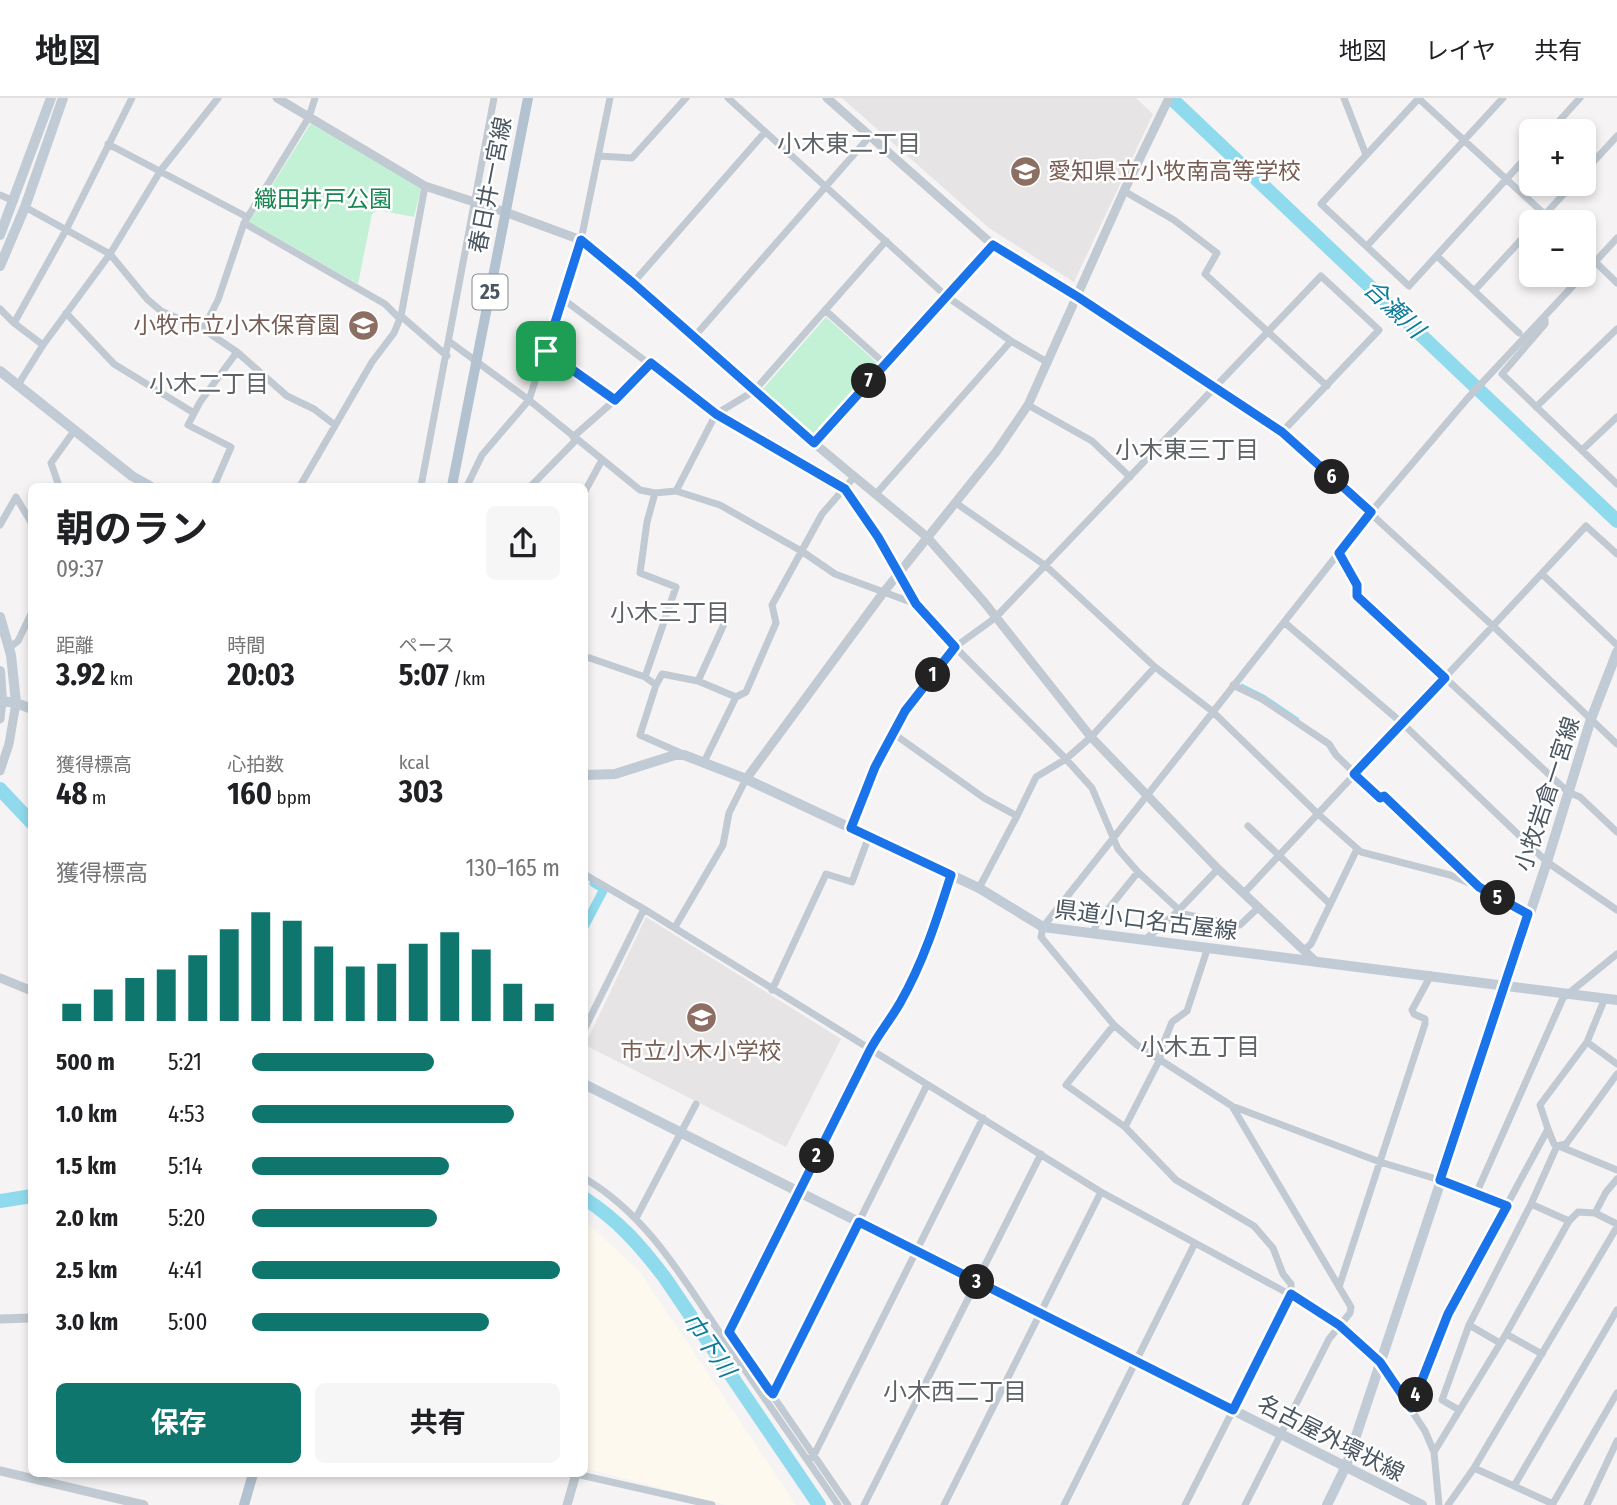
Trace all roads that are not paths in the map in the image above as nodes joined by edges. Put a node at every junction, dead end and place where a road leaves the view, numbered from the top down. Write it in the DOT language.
graph roads {
  1 [pos="51,98"];
  2 [pos="63,98"];
  3 [pos="132,98"];
  4 [pos="218,98"];
  5 [pos="277,98"];
  6 [pos="315,98"];
  7 [pos="494,98"];
  8 [pos="528,98"];
  9 [pos="610,98"];
  10 [pos="686,98"];
  11 [pos="728,98"];
  12 [pos="827,98"];
  13 [pos="1169,98"];
  14 [pos="1344,98"];
  15 [pos="1418,98"];
  16 [pos="1503,98"];
  17 [pos="1580,98"];
  18 [pos="309,117"];
  19 [pos="1561,119"];
  20 [pos="765,132"];
  21 [pos="870,136"];
  22 [pos="1617,136"];
  23 [pos="1465,141"];
  24 [pos="108,144"];
  25 [pos="1366,155"];
  26 [pos="598,156"];
  27 [pos="1596,159"];
  28 [pos="1519,165"];
  29 [pos="161,170"];
  30 [pos="1507,178"];
  31 [pos="425,186"];
  32 [pos="827,188"];
  33 [pos="1124,191"];
  34 [pos="0,195"];
  35 [pos="1562,196"];
  36 [pos="14,201"];
  37 [pos="475,203"];
  38 [pos="25,206"];
  39 [pos="1540,210"];
  40 [pos="1550,210"];
  41 [pos="505,212"];
  42 [pos="246,220"];
  43 [pos="66,230"];
  44 [pos="0,235"];
  45 [pos="1617,238"];
  46 [pos="581,240"];
  47 [pos="886,241"];
  48 [pos="1519,242"];
  49 [pos="993,245"];
  50 [pos="1367,246"];
  51 [pos="110,254"];
  52 [pos="1437,256"];
  53 [pos="1596,260"];
  54 [pos="1596,262"];
  55 [pos="0,266"];
  56 [pos="633,283"];
  57 [pos="1617,283"];
  58 [pos="1573,287"];
  59 [pos="1474,291"];
  60 [pos="946,296"];
  61 [pos="1078,297"];
  62 [pos="563,299"];
  63 [pos="0,309"];
  64 [pos="825,310"];
  65 [pos="66,313"];
  66 [pos="401,317"];
  67 [pos="1545,318"];
  68 [pos="14,323"];
  69 [pos="203,329"];
  70 [pos="1617,329"];
  71 [pos="1268,331"];
  72 [pos="1519,333"];
  73 [pos="694,337"];
  74 [pos="1011,341"];
  75 [pos="450,342"];
  76 [pos="43,345"];
  77 [pos="546,351"];
  78 [pos="237,352"];
  79 [pos="447,356"];
  80 [pos="476,361"];
  81 [pos="1047,362"];
  82 [pos="651,363"];
  83 [pos="884,363"];
  84 [pos="0,371"];
  85 [pos="18,385"];
  86 [pos="1327,386"];
  87 [pos="1216,387"];
  88 [pos="754,391"];
  89 [pos="528,400"];
  90 [pos="615,400"];
  91 [pos="1028,405"];
  92 [pos="1536,407"];
  93 [pos="194,413"];
  94 [pos="716,414"];
  95 [pos="1617,417"];
  96 [pos="335,425"];
  97 [pos="74,431"];
  98 [pos="1282,432"];
  99 [pos="574,438"];
  100 [pos="814,443"];
  101 [pos="1582,450"];
  102 [pos="601,460"];
  103 [pos="855,476"];
  104 [pos="1130,477"];
  105 [pos="58,483"];
  106 [pos="145,483"];
  107 [pos="215,483"];
  108 [pos="302,483"];
  109 [pos="422,483"];
  110 [pos="453,483"];
  111 [pos="468,483"];
  112 [pos="534,483"];
  113 [pos="1617,484"];
  114 [pos="588,485"];
  115 [pos="845,489"];
  116 [pos="676,491"];
  117 [pos="655,493"];
  118 [pos="876,494"];
  119 [pos="956,503"];
  120 [pos="1371,512"];
  121 [pos="28,517"];
  122 [pos="0,525"];
  123 [pos="927,537"];
  124 [pos="803,552"];
  125 [pos="1339,553"];
  126 [pos="1617,554"];
  127 [pos="1046,566"];
  128 [pos="900,574"];
  129 [pos="1542,574"];
  130 [pos="883,593"];
  131 [pos="916,604"];
  132 [pos="0,617"];
  133 [pos="995,618"];
  134 [pos="28,620"];
  135 [pos="725,622"];
  136 [pos="1284,622"];
  137 [pos="1493,626"];
  138 [pos="1617,645"];
  139 [pos="955,647"];
  140 [pos="9,648"];
  141 [pos="1617,652"];
  142 [pos="588,657"];
  143 [pos="1155,667"];
  144 [pos="0,671"];
  145 [pos="645,677"];
  146 [pos="1445,678"];
  147 [pos="698,681"];
  148 [pos="656,685"];
  149 [pos="1233,685"];
  150 [pos="736,697"];
  151 [pos="2,701"];
  152 [pos="16,703"];
  153 [pos="28,708"];
  154 [pos="1212,712"];
  155 [pos="0,719"];
  156 [pos="1591,719"];
  157 [pos="1402,723"];
  158 [pos="894,734"];
  159 [pos="1091,737"];
  160 [pos="1617,744"];
  161 [pos="684,754"];
  162 [pos="1066,759"];
  163 [pos="704,762"];
  164 [pos="0,771"];
  165 [pos="1354,774"];
  166 [pos="588,775"];
  167 [pos="746,779"];
  168 [pos="1569,792"];
  169 [pos="1146,796"];
  170 [pos="1317,813"];
  171 [pos="1017,816"];
  172 [pos="1248,826"];
  173 [pos="851,828"];
  174 [pos="1617,832"];
  175 [pos="869,836"];
  176 [pos="1113,839"];
  177 [pos="1357,849"];
  178 [pos="1279,855"];
  179 [pos="1547,862"];
  180 [pos="1218,869"];
  181 [pos="1138,872"];
  182 [pos="951,875"];
  183 [pos="588,876"];
  184 [pos="1479,887"];
  185 [pos="979,888"];
  186 [pos="1244,893"];
  187 [pos="1330,904"];
  188 [pos="1259,907"];
  189 [pos="644,909"];
  190 [pos="1617,910"];
  191 [pos="1177,911"];
  192 [pos="1528,914"];
  193 [pos="676,927"];
  194 [pos="1043,927"];
  195 [pos="1093,933"];
  196 [pos="1146,939"];
  197 [pos="1208,947"];
  198 [pos="1304,950"];
  199 [pos="1617,954"];
  200 [pos="1314,960"];
  201 [pos="1431,975"];
  202 [pos="0,978"];
  203 [pos="1505,985"];
  204 [pos="28,989"];
  205 [pos="772,990"];
  206 [pos="1569,992"];
  207 [pos="1605,998"];
  208 [pos="1617,1000"];
  209 [pos="588,1022"];
  210 [pos="1114,1025"];
  211 [pos="1587,1042"];
  212 [pos="870,1050"];
  213 [pos="1160,1059"];
  214 [pos="1617,1064"];
  215 [pos="1617,1074"];
  216 [pos="927,1085"];
  217 [pos="588,1086"];
  218 [pos="696,1104"];
  219 [pos="1232,1106"];
  220 [pos="984,1118"];
  221 [pos="1125,1127"];
  222 [pos="1548,1129"];
  223 [pos="681,1134"];
  224 [pos="1557,1146"];
  225 [pos="1041,1154"];
  226 [pos="1380,1162"];
  227 [pos="1617,1170"];
  228 [pos="1617,1179"];
  229 [pos="588,1180"];
  230 [pos="1440,1180"];
  231 [pos="799,1192"];
  232 [pos="1101,1192"];
  233 [pos="1476,1194"];
  234 [pos="1531,1204"];
  235 [pos="1507,1206"];
  236 [pos="1595,1213"];
  237 [pos="636,1217"];
  238 [pos="1569,1221"];
  239 [pos="859,1222"];
  240 [pos="1617,1226"];
  241 [pos="1195,1243"];
  242 [pos="917,1252"];
  243 [pos="976,1282"];
  244 [pos="1339,1287"];
  245 [pos="1291,1294"];
  246 [pos="1617,1310"];
  247 [pos="1039,1313"];
  248 [pos="28,1318"];
  249 [pos="0,1319"];
  250 [pos="1339,1325"];
  251 [pos="1469,1325"];
  252 [pos="729,1332"];
  253 [pos="1506,1334"];
  254 [pos="724,1340"];
  255 [pos="1500,1343"];
  256 [pos="1542,1354"];
  257 [pos="1137,1362"];
  258 [pos="1380,1362"];
  259 [pos="1617,1393"];
  260 [pos="773,1394"];
  261 [pos="1411,1408"];
  262 [pos="1233,1410"];
  263 [pos="1459,1410"];
  264 [pos="1281,1434"];
  265 [pos="1617,1441"];
  266 [pos="1434,1452"];
  267 [pos="1614,1452"];
  268 [pos="811,1458"];
  269 [pos="1346,1466"];
  270 [pos="1474,1468"];
  271 [pos="0,1471"];
  272 [pos="252,1477"];
  273 [pos="575,1477"];
  274 [pos="588,1477"];
  275 [pos="1514,1486"];
  276 [pos="144,1505"];
  277 [pos="244,1505"];
  278 [pos="567,1505"];
  279 [pos="712,1505"];
  280 [pos="838,1505"];
  281 [pos="848,1505"];
  282 [pos="864,1505"];
  283 [pos="944,1505"];
  284 [pos="1064,1505"];
  285 [pos="1185,1505"];
  286 [pos="1245,1505"];
  287 [pos="1326,1505"];
  288 [pos="1422,1505"];
  289 [pos="1439,1505"];
  290 [pos="1448,1505"];
  291 [pos="1553,1505"];
  292 [pos="1587,1505"];
  1 -- 36 [label="main road"];
  2 -- 38 [label="main road"];
  3 -- 24 [label="street"];
  4 -- 29 [label="street"];
  5 -- 18 [label="street"];
  6 -- 18 [label="street"];
  7 -- 37 [label="street"];
  8 -- 41 [label="main road, 春日井一宮線 / 25"];
  9 -- 26 [label="street"];
  10 -- 26 [label="street"];
  11 -- 20 [label="street"];
  12 -- 21 [label="street"];
  13 -- 33 [label="street"];
  14 -- 25 [label="street"];
  15 -- 23 [label="street"];
  15 -- 25 [label="street"];
  16 -- 23 [label="street"];
  17 -- 19 [label="street"];
  18 -- 31 [label="street"];
  18 -- 42 [label="street"];
  20 -- 32 [label="street"];
  20 -- 56 [label="street"];
  21 -- 32 [label="street"];
  21 -- 49 [label="street"];
  22 -- 27 [label="street"];
  23 -- 30 [label="street"];
  23 -- 50 [label="street"];
  24 -- 29 [label="street"];
  24 -- 43 [label="street"];
  25 -- 50 [label="street"];
  26 -- 46 [label="street"];
  28 -- 30 [label="street"];
  29 -- 42 [label="street"];
  29 -- 51 [label="street"];
  30 -- 39 [label="street"];
  30 -- 52 [label="street"];
  31 -- 37 [label="street"];
  31 -- 66 [label="street"];
  32 -- 47 [label="street"];
  32 -- 73 [label="street"];
  33 -- 61 [label="street"];
  33 -- 71 [label="street"];
  34 -- 36 [label="street"];
  35 -- 40 [label="street"];
  36 -- 44 [label="main road"];
  37 -- 41 [label="street"];
  37 -- 75 [label="street"];
  38 -- 43 [label="street"];
  38 -- 55 [label="main road"];
  41 -- 46 [label="street"];
  41 -- 80 [label="main road, 春日井一宮線 / 25"];
  42 -- 66 [label="street"];
  42 -- 69 [label="street"];
  43 -- 51 [label="street"];
  43 -- 68 [label="street"];
  45 -- 53 [label="street"];
  46 -- 56 [label="street"];
  46 -- 62 [label="street"];
  47 -- 60 [label="street"];
  47 -- 64 [label="street"];
  48 -- 59 [label="street"];
  49 -- 60 [label="street"];
  49 -- 61 [label="street"];
  50 -- 52 [label="street"];
  51 -- 65 [label="street"];
  51 -- 69 [label="street"];
  52 -- 59 [label="street"];
  54 -- 57 [label="street"];
  56 -- 73 [label="street"];
  58 -- 67 [label="street"];
  59 -- 72 [label="street"];
  60 -- 74 [label="street"];
  60 -- 83 [label="street"];
  61 -- 81 [label="street"];
  61 -- 87 [label="street"];
  62 -- 77 [label="street"];
  62 -- 82 [label="street"];
  63 -- 68 [label="street"];
  64 -- 83 [label="street"];
  64 -- 88 [label="street"];
  65 -- 76 [label="street"];
  65 -- 93 [label="street"];
  66 -- 79 [label="street"];
  66 -- 96 [label="street"];
  67 -- 92 [label="street"];
  67 -- 120 [label="street"];
  68 -- 76 [label="street"];
  69 -- 78 [label="street"];
  70 -- 92 [label="street"];
  71 -- 86 [label="street"];
  71 -- 86 [label="street"];
  71 -- 87 [label="street"];
  73 -- 88 [label="street"];
  74 -- 81 [label="street"];
  74 -- 118 [label="street"];
  75 -- 79 [label="street"];
  75 -- 80 [label="street"];
  76 -- 85 [label="street"];
  77 -- 89 [label="street"];
  77 -- 90 [label="street"];
  78 -- 93 [label="street"];
  78 -- 96 [label="street"];
  79 -- 109 [label="street"];
  80 -- 89 [label="street"];
  80 -- 110 [label="main road, 春日井一宮線 / 25"];
  81 -- 91 [label="street"];
  82 -- 90 [label="street"];
  82 -- 94 [label="street"];
  83 -- 100 [label="street"];
  84 -- 85 [label="main road"];
  85 -- 97 [label="main road"];
  86 -- 98 [label="street"];
  87 -- 98 [label="street"];
  87 -- 104 [label="street"];
  88 -- 94 [label="street"];
  88 -- 100 [label="street"];
  89 -- 99 [label="street"];
  89 -- 111 [label="street"];
  90 -- 99 [label="street"];
  91 -- 104 [label="street"];
  91 -- 119 [label="street"];
  92 -- 101 [label="street"];
  93 -- 107 [label="street"];
  94 -- 115 [label="street"];
  94 -- 116 [label="street"];
  95 -- 101 [label="street"];
  96 -- 108 [label="street"];
  97 -- 105 [label="street"];
  97 -- 106 [label="main road"];
  98 -- 120 [label="street"];
  99 -- 102 [label="street"];
  99 -- 112 [label="street"];
  100 -- 103 [label="street"];
  101 -- 113 [label="street"];
  102 -- 114 [label="street"];
  102 -- 117 [label="street"];
  103 -- 115 [label="street"];
  103 -- 118 [label="street"];
  104 -- 127 [label="street"];
  115 -- 124 [label="street"];
  115 -- 128 [label="street"];
  116 -- 117 [label="street"];
  116 -- 124 [label="street"];
  117 -- 145 [label="street"];
  118 -- 123 [label="street"];
  119 -- 123 [label="street"];
  119 -- 127 [label="street"];
  120 -- 125 [label="street"];
  120 -- 137 [label="street"];
  121 -- 122 [label="street"];
  123 -- 128 [label="street"];
  123 -- 133 [label="street"];
  124 -- 130 [label="street"];
  124 -- 150 [label="street"];
  125 -- 136 [label="street"];
  125 -- 146 [label="street"];
  126 -- 129 [label="street"];
  127 -- 133 [label="street"];
  127 -- 143 [label="street"];
  128 -- 130 [label="street"];
  128 -- 131 [label="street"];
  129 -- 137 [label="street"];
  129 -- 138 [label="street"];
  130 -- 131 [label="street"];
  130 -- 167 [label="street"];
  131 -- 139 [label="street"];
  132 -- 140 [label="main road"];
  133 -- 139 [label="street"];
  133 -- 159 [label="street"];
  134 -- 140 [label="street"];
  135 -- 147 [label="street"];
  136 -- 149 [label="street"];
  136 -- 157 [label="street"];
  137 -- 146 [label="street"];
  137 -- 156 [label="street"];
  139 -- 158 [label="street"];
  139 -- 162 [label="street"];
  140 -- 152 [label="main road"];
  141 -- 156 [label="main road, 小牧岩倉一宮線"];
  142 -- 145 [label="street"];
  143 -- 154 [label="street"];
  143 -- 159 [label="street"];
  144 -- 151 [label="main road"];
  145 -- 148 [label="street"];
  146 -- 157 [label="street"];
  146 -- 168 [label="street"];
  147 -- 148 [label="street"];
  147 -- 150 [label="street"];
  148 -- 161 [label="street"];
  149 -- 154 [label="street"];
  149 -- 165 [label="street"];
  150 -- 163 [label="street"];
  151 -- 152 [label="main road"];
  151 -- 155 [label="street"];
  152 -- 153 [label="main road"];
  152 -- 164 [label="street"];
  154 -- 169 [label="street"];
  154 -- 170 [label="street"];
  156 -- 160 [label="street"];
  156 -- 168 [label="main road, 小牧岩倉一宮線"];
  157 -- 165 [label="street"];
  157 -- 179 [label="street"];
  158 -- 171 [label="street"];
  158 -- 173 [label="street"];
  159 -- 162 [label="street"];
  159 -- 169 [label="street"];
  161 -- 163 [label="main road, 県道小口名古屋線"];
  161 -- 166 [label="main road"];
  162 -- 171 [label="street"];
  162 -- 176 [label="street"];
  163 -- 167 [label="main road, 県道小口名古屋線"];
  165 -- 170 [label="street"];
  165 -- 184 [label="street"];
  167 -- 173 [label="main road, 県道小口名古屋線"];
  167 -- 193 [label="street"];
  168 -- 174 [label="street"];
  168 -- 179 [label="main road, 小牧岩倉一宮線"];
  169 -- 176 [label="street"];
  169 -- 180 [label="street"];
  170 -- 177 [label="street"];
  170 -- 178 [label="street"];
  171 -- 185 [label="street"];
  172 -- 178 [label="street"];
  173 -- 175 [label="main road, 県道小口名古屋線"];
  175 -- 182 [label="main road, 県道小口名古屋線"];
  175 -- 205 [label="street"];
  176 -- 181 [label="street"];
  176 -- 194 [label="street"];
  177 -- 184 [label="street"];
  177 -- 187 [label="street"];
  178 -- 186 [label="street"];
  178 -- 187 [label="street"];
  179 -- 190 [label="street"];
  179 -- 192 [label="main road, 小牧岩倉一宮線"];
  180 -- 186 [label="street"];
  180 -- 191 [label="street"];
  181 -- 191 [label="street"];
  181 -- 195 [label="street"];
  182 -- 185 [label="main road, 県道小口名古屋線"];
  182 -- 212 [label="street"];
  183 -- 189 [label="street"];
  184 -- 192 [label="street"];
  185 -- 194 [label="main road, 県道小口名古屋線"];
  186 -- 188 [label="street"];
  187 -- 198 [label="street"];
  188 -- 191 [label="street"];
  188 -- 198 [label="street"];
  189 -- 193 [label="street"];
  189 -- 209 [label="street"];
  191 -- 196 [label="street"];
  192 -- 203 [label="main road, 小牧岩倉一宮線"];
  193 -- 205 [label="street"];
  194 -- 195 [label="main road, 県道小口名古屋線"];
  194 -- 210 [label="street"];
  195 -- 196 [label="main road, 県道小口名古屋線"];
  196 -- 197 [label="main road, 県道小口名古屋線"];
  197 -- 200 [label="main road, 県道小口名古屋線"];
  197 -- 213 [label="street"];
  198 -- 200 [label="street"];
  199 -- 206 [label="street"];
  200 -- 201 [label="main road, 県道小口名古屋線"];
  201 -- 203 [label="main road, 県道小口名古屋線"];
  201 -- 226 [label="street"];
  202 -- 204 [label="street"];
  203 -- 206 [label="main road, 県道小口名古屋線"];
  203 -- 230 [label="main road, 小牧岩倉一宮線"];
  205 -- 212 [label="street"];
  206 -- 207 [label="main road, 県道小口名古屋線"];
  206 -- 233 [label="street"];
  207 -- 208 [label="main road, 県道小口名古屋線"];
  207 -- 211 [label="street"];
  210 -- 213 [label="street"];
  210 -- 221 [label="street"];
  211 -- 214 [label="street"];
  211 -- 222 [label="street"];
  212 -- 216 [label="street"];
  212 -- 231 [label="street"];
  213 -- 219 [label="street"];
  213 -- 221 [label="street"];
  215 -- 224 [label="street"];
  216 -- 220 [label="street"];
  216 -- 239 [label="street"];
  217 -- 223 [label="main road, 名古屋外環状線"];
  218 -- 223 [label="street"];
  219 -- 226 [label="street"];
  219 -- 244 [label="street"];
  220 -- 225 [label="street"];
  220 -- 242 [label="street"];
  221 -- 245 [label="street"];
  222 -- 224 [label="street"];
  222 -- 235 [label="street"];
  223 -- 231 [label="main road, 名古屋外環状線"];
  223 -- 237 [label="street"];
  224 -- 227 [label="street"];
  224 -- 234 [label="street"];
  225 -- 232 [label="street"];
  225 -- 243 [label="street"];
  226 -- 230 [label="street"];
  226 -- 244 [label="street"];
  228 -- 236 [label="street"];
  229 -- 237 [label="street"];
  230 -- 233 [label="street"];
  230 -- 258 [label="main road, 小牧岩倉一宮線"];
  231 -- 239 [label="main road, 名古屋外環状線"];
  231 -- 252 [label="street"];
  232 -- 241 [label="street"];
  232 -- 247 [label="street"];
  233 -- 235 [label="street"];
  234 -- 238 [label="street"];
  234 -- 251 [label="street"];
  235 -- 261 [label="street"];
  236 -- 238 [label="street"];
  236 -- 240 [label="street"];
  237 -- 254 [label="street"];
  238 -- 253 [label="street"];
  239 -- 242 [label="main road, 名古屋外環状線"];
  239 -- 260 [label="street"];
  240 -- 256 [label="street"];
  241 -- 245 [label="street"];
  241 -- 257 [label="street"];
  242 -- 243 [label="main road, 名古屋外環状線"];
  242 -- 268 [label="street"];
  243 -- 247 [label="main road, 名古屋外環状線"];
  243 -- 282 [label="street"];
  244 -- 250 [label="street"];
  245 -- 250 [label="street"];
  245 -- 262 [label="street"];
  246 -- 275 [label="street"];
  247 -- 257 [label="main road, 名古屋外環状線"];
  247 -- 283 [label="street"];
  248 -- 249 [label="street"];
  250 -- 258 [label="street"];
  250 -- 264 [label="street"];
  251 -- 255 [label="street"];
  251 -- 263 [label="street"];
  252 -- 254 [label="street"];
  252 -- 260 [label="street"];
  253 -- 255 [label="street"];
  253 -- 256 [label="street"];
  254 -- 268 [label="street"];
  255 -- 263 [label="street"];
  256 -- 270 [label="street"];
  257 -- 262 [label="main road, 名古屋外環状線"];
  257 -- 284 [label="street"];
  258 -- 261 [label="street"];
  258 -- 269 [label="main road, 小牧岩倉一宮線"];
  259 -- 291 [label="street"];
  260 -- 268 [label="street"];
  261 -- 266 [label="street"];
  262 -- 264 [label="main road, 名古屋外環状線"];
  262 -- 285 [label="street"];
  263 -- 266 [label="street"];
  264 -- 269 [label="main road, 名古屋外環状線"];
  264 -- 286 [label="street"];
  265 -- 267 [label="street"];
  266 -- 289 [label="street"];
  267 -- 292 [label="street"];
  268 -- 280 [label="street"];
  268 -- 281 [label="street"];
  269 -- 287 [label="main road, 小牧岩倉一宮線"];
  269 -- 288 [label="main road, 名古屋外環状線"];
  270 -- 275 [label="street"];
  270 -- 290 [label="street"];
  271 -- 276 [label="street"];
  272 -- 277 [label="main road"];
  273 -- 278 [label="street"];
  274 -- 279 [label="street"];
  275 -- 291 [label="street"];
}
